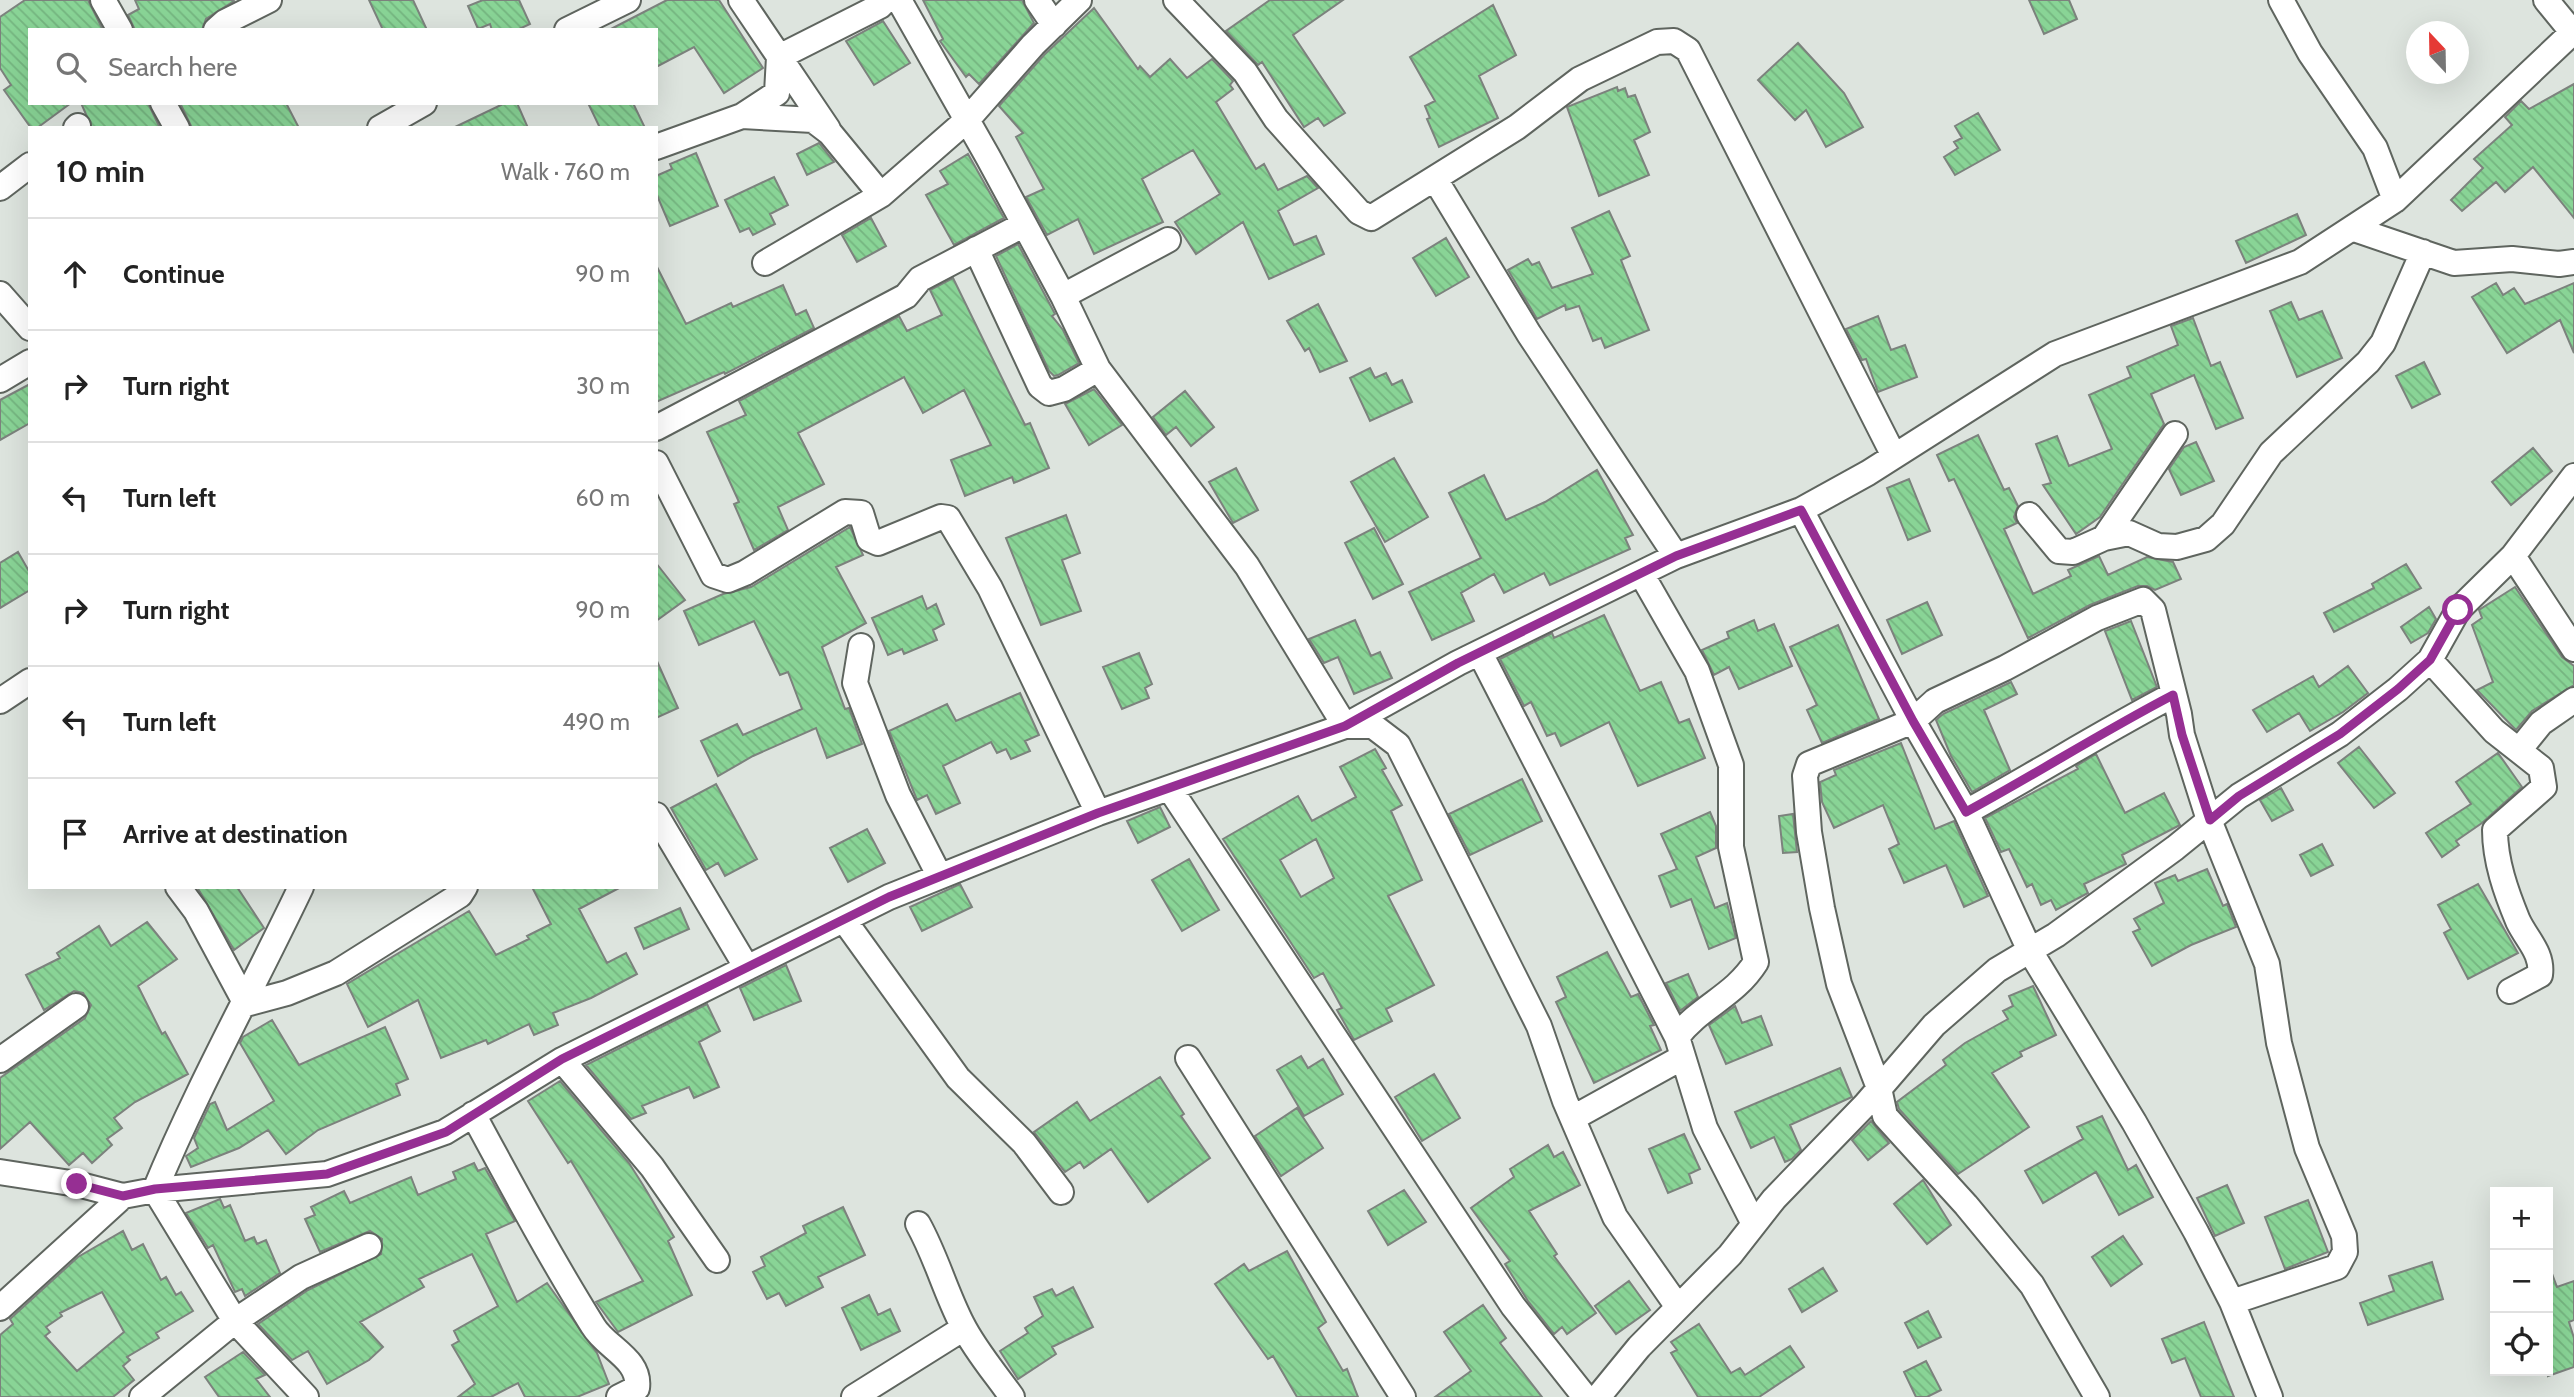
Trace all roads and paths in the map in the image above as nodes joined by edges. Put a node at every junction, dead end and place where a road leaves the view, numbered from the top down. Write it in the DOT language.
graph roads {
  1 [pos="103,0"];
  2 [pos="269,0"];
  3 [pos="628,0"];
  4 [pos="741,0"];
  5 [pos="886,0"];
  6 [pos="899,0"];
  7 [pos="1037,0"];
  8 [pos="1079,0"];
  9 [pos="1176,0"];
  10 [pos="2281,0"];
  11 [pos="2546,0"];
  12 [pos="1054,24"];
  13 [pos="119,28"];
  14 [pos="218,28"];
  15 [pos="571,28"];
  16 [pos="2573,32"];
  17 [pos="779,57"];
  18 [pos="164,105"];
  19 [pos="421,105"];
  20 [pos="742,116"];
  21 [pos="967,120"];
  22 [pos="176,126"];
  23 [pos="384,126"];
  24 [pos="830,133"];
  25 [pos="658,146"];
  26 [pos="28,167"];
  27 [pos="1435,179"];
  28 [pos="0,188"];
  29 [pos="881,195"];
  30 [pos="2395,200"];
  31 [pos="1023,225"];
  32 [pos="2354,229"];
  33 [pos="1168,240"];
  34 [pos="976,249"];
  35 [pos="2423,253"];
  36 [pos="2574,262"];
  37 [pos="765,263"];
  38 [pos="0,294"];
  39 [pos="1063,296"];
  40 [pos="28,326"];
  41 [pos="28,363"];
  42 [pos="1098,369"];
  43 [pos="0,380"];
  44 [pos="658,427"];
  45 [pos="2175,434"];
  46 [pos="1894,456"];
  47 [pos="658,467"];
  48 [pos="2574,476"];
  49 [pos="1801,510"];
  50 [pos="2029,515"];
  51 [pos="2104,538"];
  52 [pos="1676,556"];
  53 [pos="2513,556"];
  54 [pos="1642,575"];
  55 [pos="861,646"];
  56 [pos="2574,649"];
  57 [pos="1480,653"];
  58 [pos="2430,660"];
  59 [pos="28,682"];
  60 [pos="2173,695"];
  61 [pos="2574,700"];
  62 [pos="0,701"];
  63 [pos="1913,721"];
  64 [pos="1345,726"];
  65 [pos="2520,749"];
  66 [pos="1170,789"];
  67 [pos="1966,812"];
  68 [pos="1098,813"];
  69 [pos="658,818"];
  70 [pos="2210,820"];
  71 [pos="939,875"];
  72 [pos="180,889"];
  73 [pos="300,889"];
  74 [pos="463,889"];
  75 [pos="844,920"];
  76 [pos="2030,951"];
  77 [pos="747,968"];
  78 [pos="2510,991"];
  79 [pos="246,1004"];
  80 [pos="76,1006"];
  81 [pos="1680,1047"];
  82 [pos="562,1059"];
  83 [pos="1188,1059"];
  84 [pos="0,1060"];
  85 [pos="1879,1088"];
  86 [pos="473,1114"];
  87 [pos="1573,1118"];
  88 [pos="0,1172"];
  89 [pos="155,1189"];
  90 [pos="1062,1192"];
  91 [pos="123,1196"];
  92 [pos="1754,1223"];
  93 [pos="918,1224"];
  94 [pos="369,1246"];
  95 [pos="717,1260"];
  96 [pos="2232,1303"];
  97 [pos="1678,1307"];
  98 [pos="0,1308"];
  99 [pos="235,1321"];
  100 [pos="964,1328"];
  101 [pos="1596,1396"];
  102 [pos="142,1397"];
  103 [pos="306,1397"];
  104 [pos="619,1397"];
  105 [pos="854,1397"];
  106 [pos="1012,1397"];
  107 [pos="1403,1397"];
  108 [pos="2097,1397"];
  109 [pos="2270,1397"];
  1 -- 13 [label="street"];
  2 -- 14 [label="street"];
  3 -- 15 [label="street"];
  4 -- 17 [label="street"];
  5 -- 17 [label="street"];
  6 -- 21 [label="street"];
  7 -- 12 [label="street"];
  8 -- 12 [label="street"];
  9 -- 27 [label="street"];
  10 -- 30 [label="street"];
  11 -- 16 [label="street"];
  12 -- 21 [label="street"];
  16 -- 30 [label="street"];
  17 -- 20 [label="street"];
  17 -- 24 [label="street"];
  18 -- 22 [label="street"];
  19 -- 23 [label="street"];
  20 -- 24 [label="street"];
  20 -- 25 [label="street"];
  21 -- 29 [label="street"];
  21 -- 31 [label="street"];
  24 -- 29 [label="street"];
  26 -- 28 [label="street"];
  27 -- 46 [label="street"];
  27 -- 52 [label="street"];
  29 -- 37 [label="street"];
  30 -- 32 [label="street"];
  31 -- 34 [label="street"];
  31 -- 39 [label="street"];
  32 -- 35 [label="street"];
  32 -- 46 [label="street"];
  33 -- 39 [label="street"];
  34 -- 42 [label="street"];
  34 -- 44 [label="street"];
  35 -- 36 [label="street"];
  35 -- 51 [label="street"];
  38 -- 40 [label="street"];
  39 -- 42 [label="street"];
  41 -- 43 [label="street"];
  42 -- 64 [label="street"];
  45 -- 51 [label="street"];
  46 -- 49 [label="street"];
  47 -- 68 [label="street"];
  48 -- 53 [label="street"];
  49 -- 52 [label="street"];
  49 -- 63 [label="street"];
  50 -- 51 [label="street"];
  52 -- 54 [label="street"];
  53 -- 56 [label="street"];
  53 -- 58 [label="street"];
  54 -- 57 [label="street"];
  54 -- 81 [label="street"];
  55 -- 71 [label="street"];
  57 -- 64 [label="street"];
  57 -- 81 [label="street"];
  58 -- 65 [label="street"];
  58 -- 70 [label="street"];
  59 -- 62 [label="street"];
  60 -- 63 [label="street"];
  60 -- 67 [label="street"];
  60 -- 70 [label="street"];
  61 -- 65 [label="street"];
  63 -- 67 [label="street"];
  63 -- 85 [label="street"];
  64 -- 66 [label="street"];
  64 -- 87 [label="street"];
  65 -- 78 [label="street"];
  66 -- 68 [label="street"];
  66 -- 101 [label="street"];
  67 -- 76 [label="street"];
  68 -- 71 [label="street"];
  69 -- 77 [label="street"];
  70 -- 76 [label="street"];
  70 -- 96 [label="street"];
  71 -- 75 [label="street"];
  72 -- 79 [label="street"];
  73 -- 79 [label="street"];
  74 -- 79 [label="street"];
  75 -- 77 [label="street"];
  75 -- 90 [label="street"];
  76 -- 85 [label="street"];
  76 -- 96 [label="street"];
  77 -- 82 [label="street"];
  79 -- 89 [label="street"];
  80 -- 84 [label="street"];
  81 -- 87 [label="street"];
  81 -- 92 [label="street"];
  82 -- 86 [label="street"];
  82 -- 95 [label="street"];
  83 -- 107 [label="street"];
  85 -- 92 [label="street"];
  85 -- 108 [label="street"];
  86 -- 89 [label="street"];
  86 -- 104 [label="street"];
  87 -- 97 [label="street"];
  88 -- 91 [label="street"];
  89 -- 91 [label="street"];
  89 -- 99 [label="street"];
  91 -- 98 [label="street"];
  92 -- 97 [label="street"];
  93 -- 100 [label="street"];
  94 -- 99 [label="street"];
  96 -- 109 [label="street"];
  97 -- 101 [label="street"];
  99 -- 102 [label="street"];
  99 -- 103 [label="street"];
  100 -- 105 [label="street"];
  100 -- 106 [label="street"];
}
